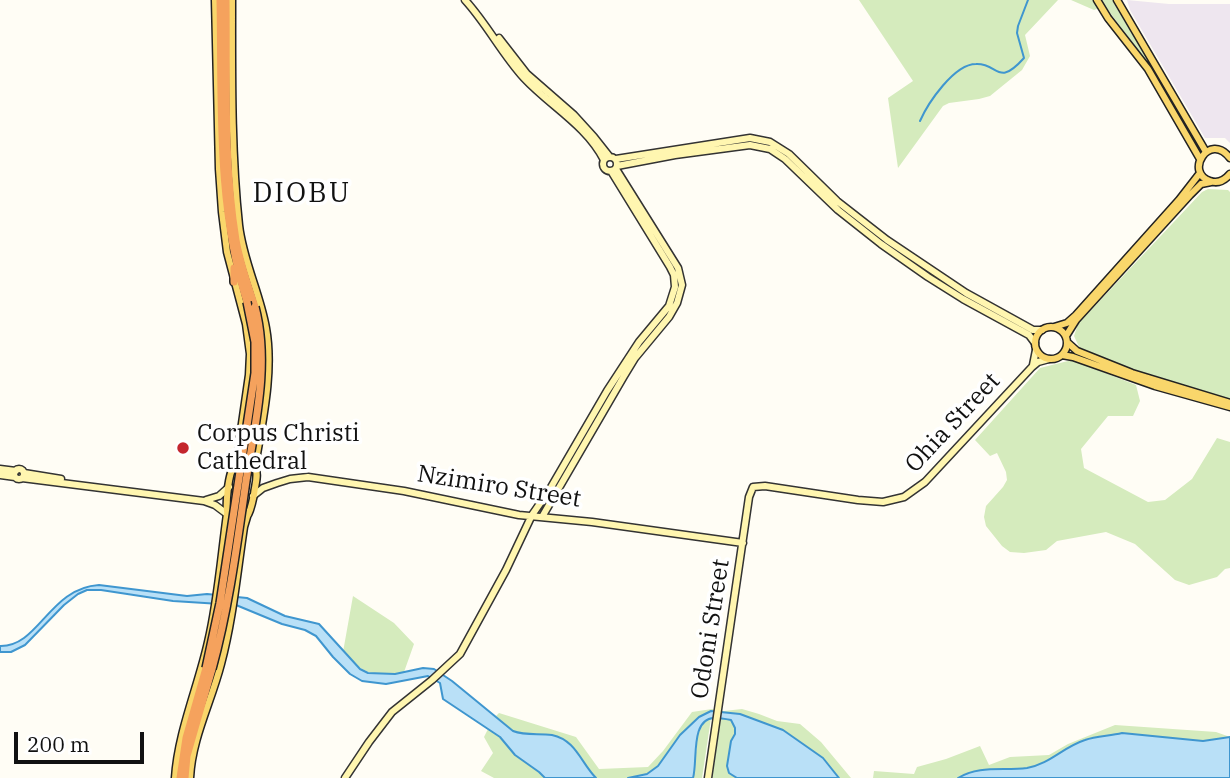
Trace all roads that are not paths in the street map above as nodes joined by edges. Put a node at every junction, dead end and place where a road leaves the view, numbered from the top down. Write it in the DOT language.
graph roads {
  1 [pos="215,0"];
  2 [pos="220,0"];
  3 [pos="226,0"];
  4 [pos="232,0"];
  5 [pos="465,0"];
  6 [pos="470,0"];
  7 [pos="1097,0"];
  8 [pos="1117,1"];
  9 [pos="1230,145"];
  10 [pos="1223,151"];
  11 [pos="1206,152"];
  12 [pos="1230,158"];
  13 [pos="1200,159"];
  14 [pos="612,164"];
  15 [pos="1200,173"];
  16 [pos="1230,174"];
  17 [pos="1211,182"];
  18 [pos="236,238"];
  19 [pos="234,253"];
  20 [pos="250,276"];
  21 [pos="234,282"];
  22 [pos="964,296"];
  23 [pos="1054,327"];
  24 [pos="1042,330"];
  25 [pos="1066,339"];
  26 [pos="1036,346"];
  27 [pos="1062,355"];
  28 [pos="1049,359"];
  29 [pos="1032,367"];
  30 [pos="1230,405"];
  31 [pos="236,465"];
  32 [pos="255,466"];
  33 [pos="0,472"];
  34 [pos="257,475"];
  35 [pos="277,482"];
  36 [pos="229,487"];
  37 [pos="753,487"];
  38 [pos="253,496"];
  39 [pos="204,501"];
  40 [pos="550,501"];
  41 [pos="228,514"];
  42 [pos="532,515"];
  43 [pos="247,517"];
  44 [pos="542,517"];
  45 [pos="554,518"];
  46 [pos="743,543"];
  47 [pos="209,669"];
  48 [pos="191,732"];
  49 [pos="183,778"];
  50 [pos="345,778"];
  51 [pos="708,778"];
  1 -- 21 [label="main road"];
  2 -- 19 [label="highway"];
  3 -- 18 [label="highway"];
  4 -- 20 [label="main road"];
  5 -- 14 [label="street"];
  6 -- 14 [label="street"];
  7 -- 13 [label="main road"];
  8 -- 11 [label="main road"];
  9 -- 10 [label="main road"];
  10 -- 11 [label="main road"];
  10 -- 12 [label="main road"];
  11 -- 13 [label="main road"];
  13 -- 15 [label="main road"];
  14 -- 22 [label="street"];
  14 -- 40 [label="street"];
  14 -- 42 [label="street"];
  15 -- 17 [label="main road"];
  15 -- 23 [label="main road"];
  16 -- 17 [label="main road"];
  17 -- 25 [label="main road"];
  18 -- 20 [label="highway"];
  18 -- 47 [label="highway, bridge"];
  19 -- 21 [label="highway"];
  19 -- 47 [label="highway, bridge"];
  20 -- 32 [label="main road"];
  21 -- 31 [label="main road"];
  22 -- 24 [label="street"];
  22 -- 26 [label="street"];
  23 -- 24 [label="main road"];
  23 -- 25 [label="main road"];
  24 -- 26 [label="main road"];
  25 -- 27 [label="main road"];
  25 -- 30 [label="main road"];
  26 -- 28 [label="main road"];
  26 -- 29 [label="street"];
  27 -- 28 [label="main road"];
  27 -- 30 [label="main road"];
  28 -- 29 [label="street, Ohia Street"];
  29 -- 37 [label="street, Ohia Street"];
  31 -- 32 [label="main road"];
  31 -- 36 [label="main road"];
  32 -- 34 [label="main road"];
  33 -- 39 [label="street"];
  34 -- 35 [label="street"];
  34 -- 38 [label="main road"];
  35 -- 38 [label="street, Nzimiro Street"];
  35 -- 42 [label="street, Nzimiro Street"];
  36 -- 39 [label="street"];
  36 -- 41 [label="main road"];
  37 -- 46 [label="street, Odoni Street"];
  38 -- 43 [label="main road"];
  39 -- 41 [label="street"];
  40 -- 44 [label="street"];
  40 -- 45 [label="street"];
  41 -- 43 [label="main road"];
  41 -- 48 [label="main road, bridge"];
  42 -- 44 [label="street, Nzimiro Street"];
  42 -- 50 [label="street"];
  43 -- 48 [label="main road"];
  44 -- 45 [label="street, Nzimiro Street"];
  45 -- 46 [label="street, Nzimiro Street"];
  46 -- 51 [label="street, Odoni Street"];
  47 -- 48 [label="highway"];
  48 -- 49 [label="highway"];
}
